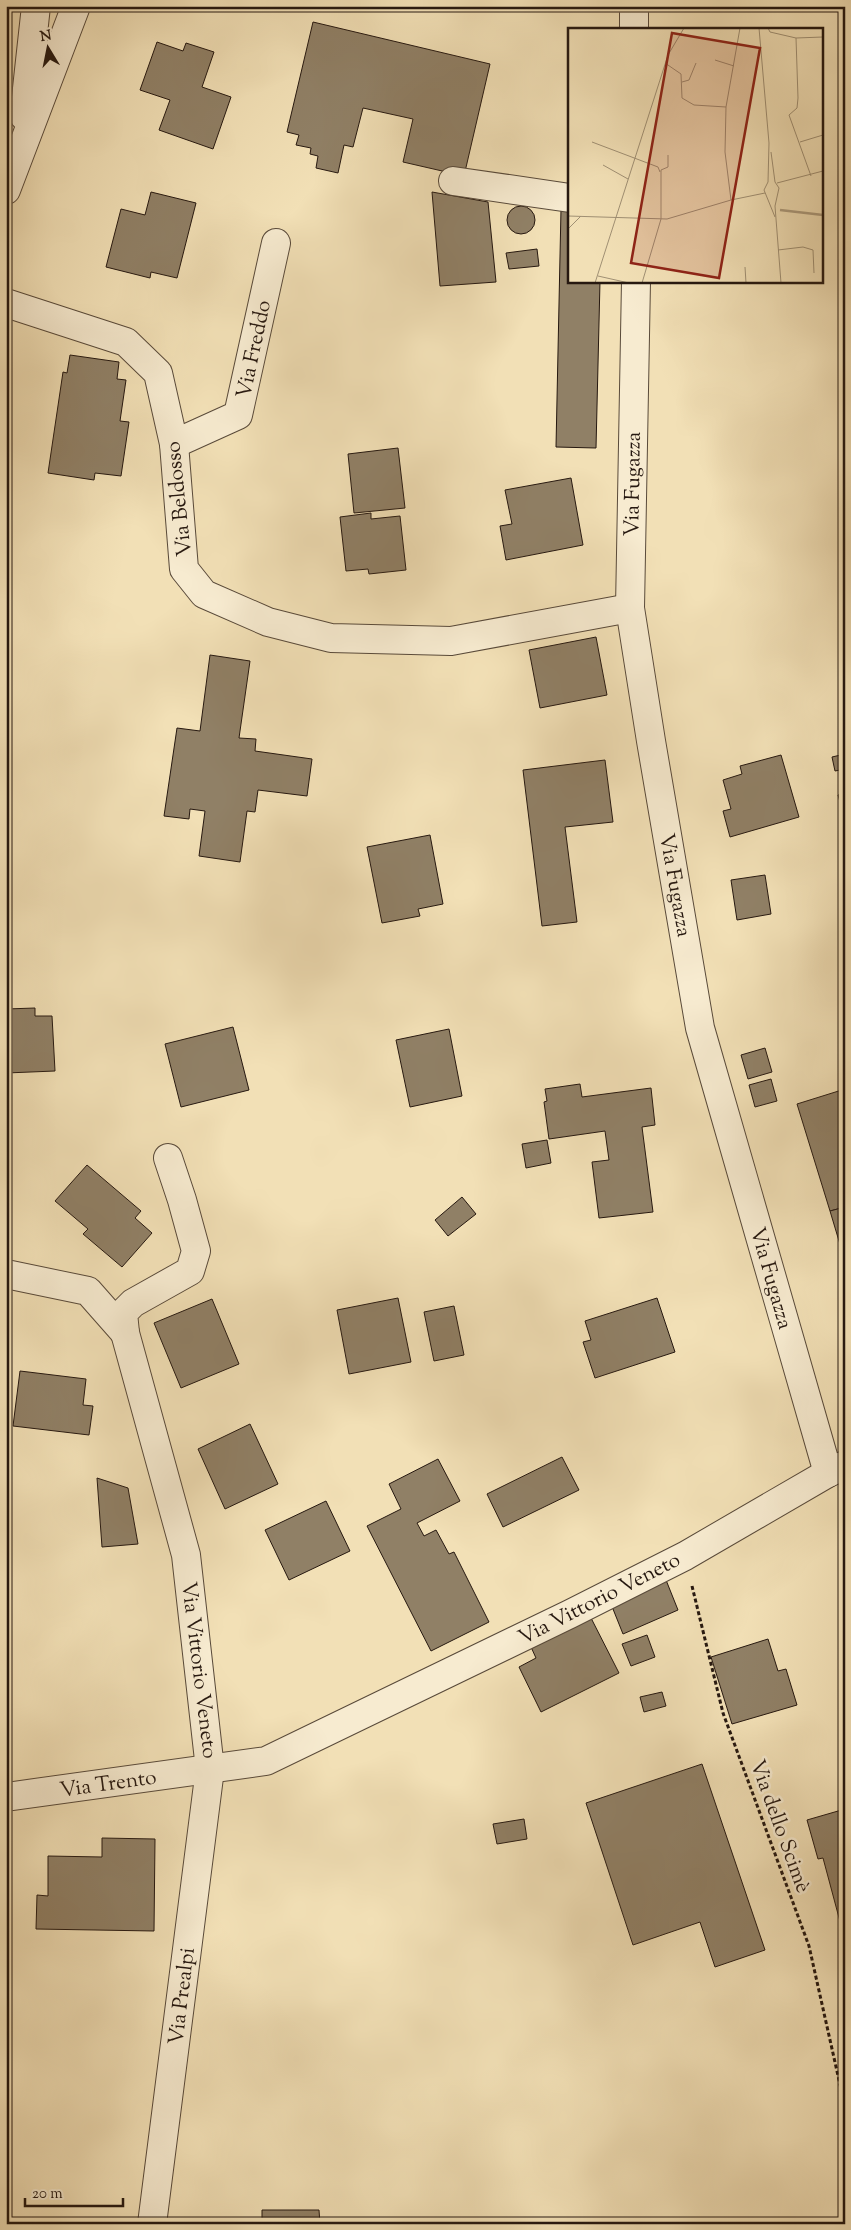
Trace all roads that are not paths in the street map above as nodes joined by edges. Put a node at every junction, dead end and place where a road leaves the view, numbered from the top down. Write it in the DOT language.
graph roads {
  1 [pos="36,6"];
  2 [pos="76,6"];
  3 [pos="634,6"];
  4 [pos="634,28"];
  5 [pos="19,157"];
  6 [pos="453,181"];
  7 [pos="6,190"];
  8 [pos="568,198"];
  9 [pos="276,243"];
  10 [pos="636,282"];
  11 [pos="6,303"];
  12 [pos="174,444"];
  13 [pos="630,608"];
  14 [pos="168,1158"];
  15 [pos="6,1274"];
  16 [pos="125,1333"];
  17 [pos="836,1469"];
  18 [pos="210,1768"];
  19 [pos="6,1797"];
  20 [pos="152,2224"];
  1 -- 5 [label="street"];
  2 -- 5 [label="street"];
  3 -- 4 [label="street"];
  5 -- 7 [label="street"];
  6 -- 8 [label="street"];
  9 -- 12 [label="street, Via Freddo"];
  10 -- 13 [label="street, Via Fugazza"];
  11 -- 12 [label="street, Via Beldosso"];
  12 -- 13 [label="street, Via Beldosso"];
  13 -- 17 [label="street, Via Fugazza"];
  14 -- 16 [label="street, Via Vittorio Veneto"];
  15 -- 16 [label="street"];
  16 -- 18 [label="street, Via Vittorio Veneto"];
  17 -- 18 [label="street, Via Vittorio Veneto"];
  18 -- 19 [label="street, Via Trento"];
  18 -- 20 [label="street, Via Prealpi"];
}
